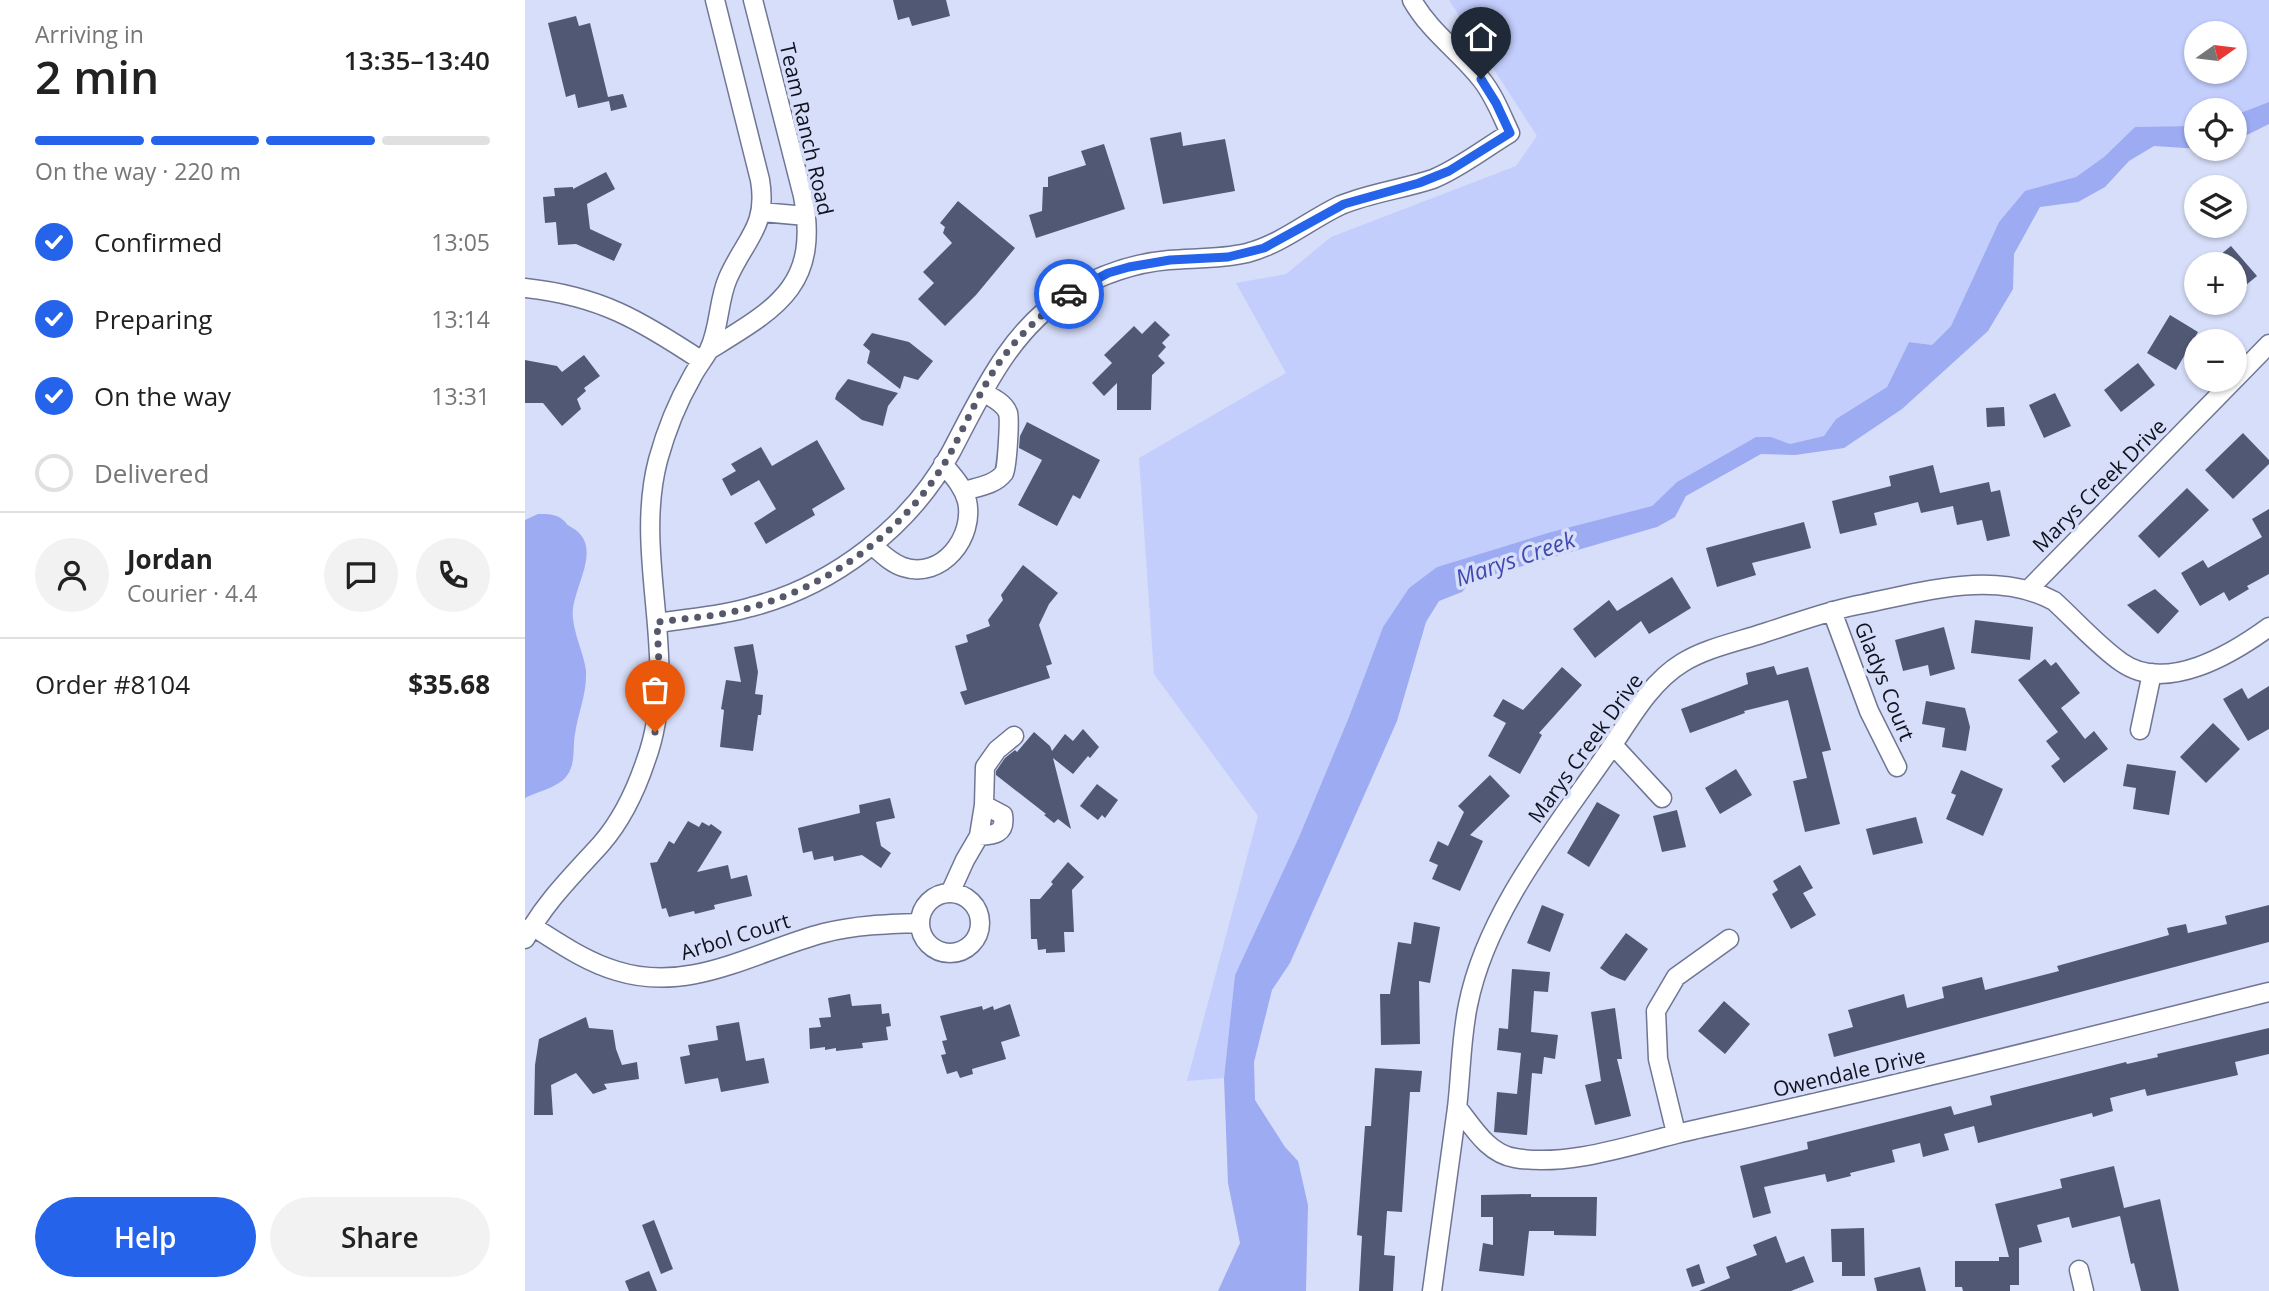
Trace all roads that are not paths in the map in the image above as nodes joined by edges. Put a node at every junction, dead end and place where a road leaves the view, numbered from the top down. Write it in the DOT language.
graph roads {
  1 [pos="715,0"];
  2 [pos="753,0"];
  3 [pos="1412,0"];
  4 [pos="761,212"];
  5 [pos="806,216"];
  6 [pos="525,288"];
  7 [pos="2269,344"];
  8 [pos="705,355"];
  9 [pos="2247,367"];
  10 [pos="2223,392"];
  11 [pos="983,393"];
  12 [pos="943,464"];
  13 [pos="964,491"];
  14 [pos="871,545"];
  15 [pos="2029,589"];
  16 [pos="1832,611"];
  17 [pos="657,622"];
  18 [pos="2269,627"];
  19 [pos="2152,673"];
  20 [pos="2140,730"];
  21 [pos="1014,736"];
  22 [pos="1613,745"];
  23 [pos="1897,767"];
  24 [pos="1662,798"];
  25 [pos="950,893"];
  26 [pos="920,923"];
  27 [pos="528,933"];
  28 [pos="1729,939"];
  29 [pos="2269,992"];
  30 [pos="1457,1107"];
  31 [pos="1676,1133"];
  32 [pos="2079,1270"];
  33 [pos="1432,1291"];
  34 [pos="2084,1291"];
  1 -- 4 [label="street, Team Ranch Road"];
  2 -- 5 [label="street, Team Ranch Road"];
  3 -- 11 [label="street"];
  4 -- 5 [label="street"];
  4 -- 8 [label="street, Team Ranch Road"];
  5 -- 8 [label="street, Team Ranch Road"];
  6 -- 8 [label="street"];
  7 -- 9 [label="street, Marys Creek Drive"];
  8 -- 17 [label="street, Team Ranch Road"];
  10 -- 15 [label="street, Marys Creek Drive"];
  11 -- 12 [label="street"];
  11 -- 13 [label="street"];
  12 -- 13 [label="street"];
  12 -- 14 [label="street"];
  13 -- 14 [label="street"];
  14 -- 17 [label="street"];
  15 -- 16 [label="street, Marys Creek Drive"];
  15 -- 19 [label="street"];
  16 -- 22 [label="street, Marys Creek Drive"];
  16 -- 23 [label="street, Gladys Court"];
  17 -- 27 [label="street, Team Ranch Road"];
  18 -- 19 [label="street"];
  19 -- 20 [label="street"];
  21 -- 25 [label="street"];
  22 -- 24 [label="street"];
  22 -- 30 [label="street, Marys Creek Drive"];
  25 -- 26 [label="street"];
  25 -- 26 [label="street"];
  26 -- 27 [label="street, Arbol Court"];
  28 -- 31 [label="street"];
  29 -- 31 [label="street, Owendale Drive"];
  30 -- 31 [label="street, Owendale Drive"];
  30 -- 33 [label="street, Marys Creek Drive"];
  32 -- 34 [label="street"];
}
